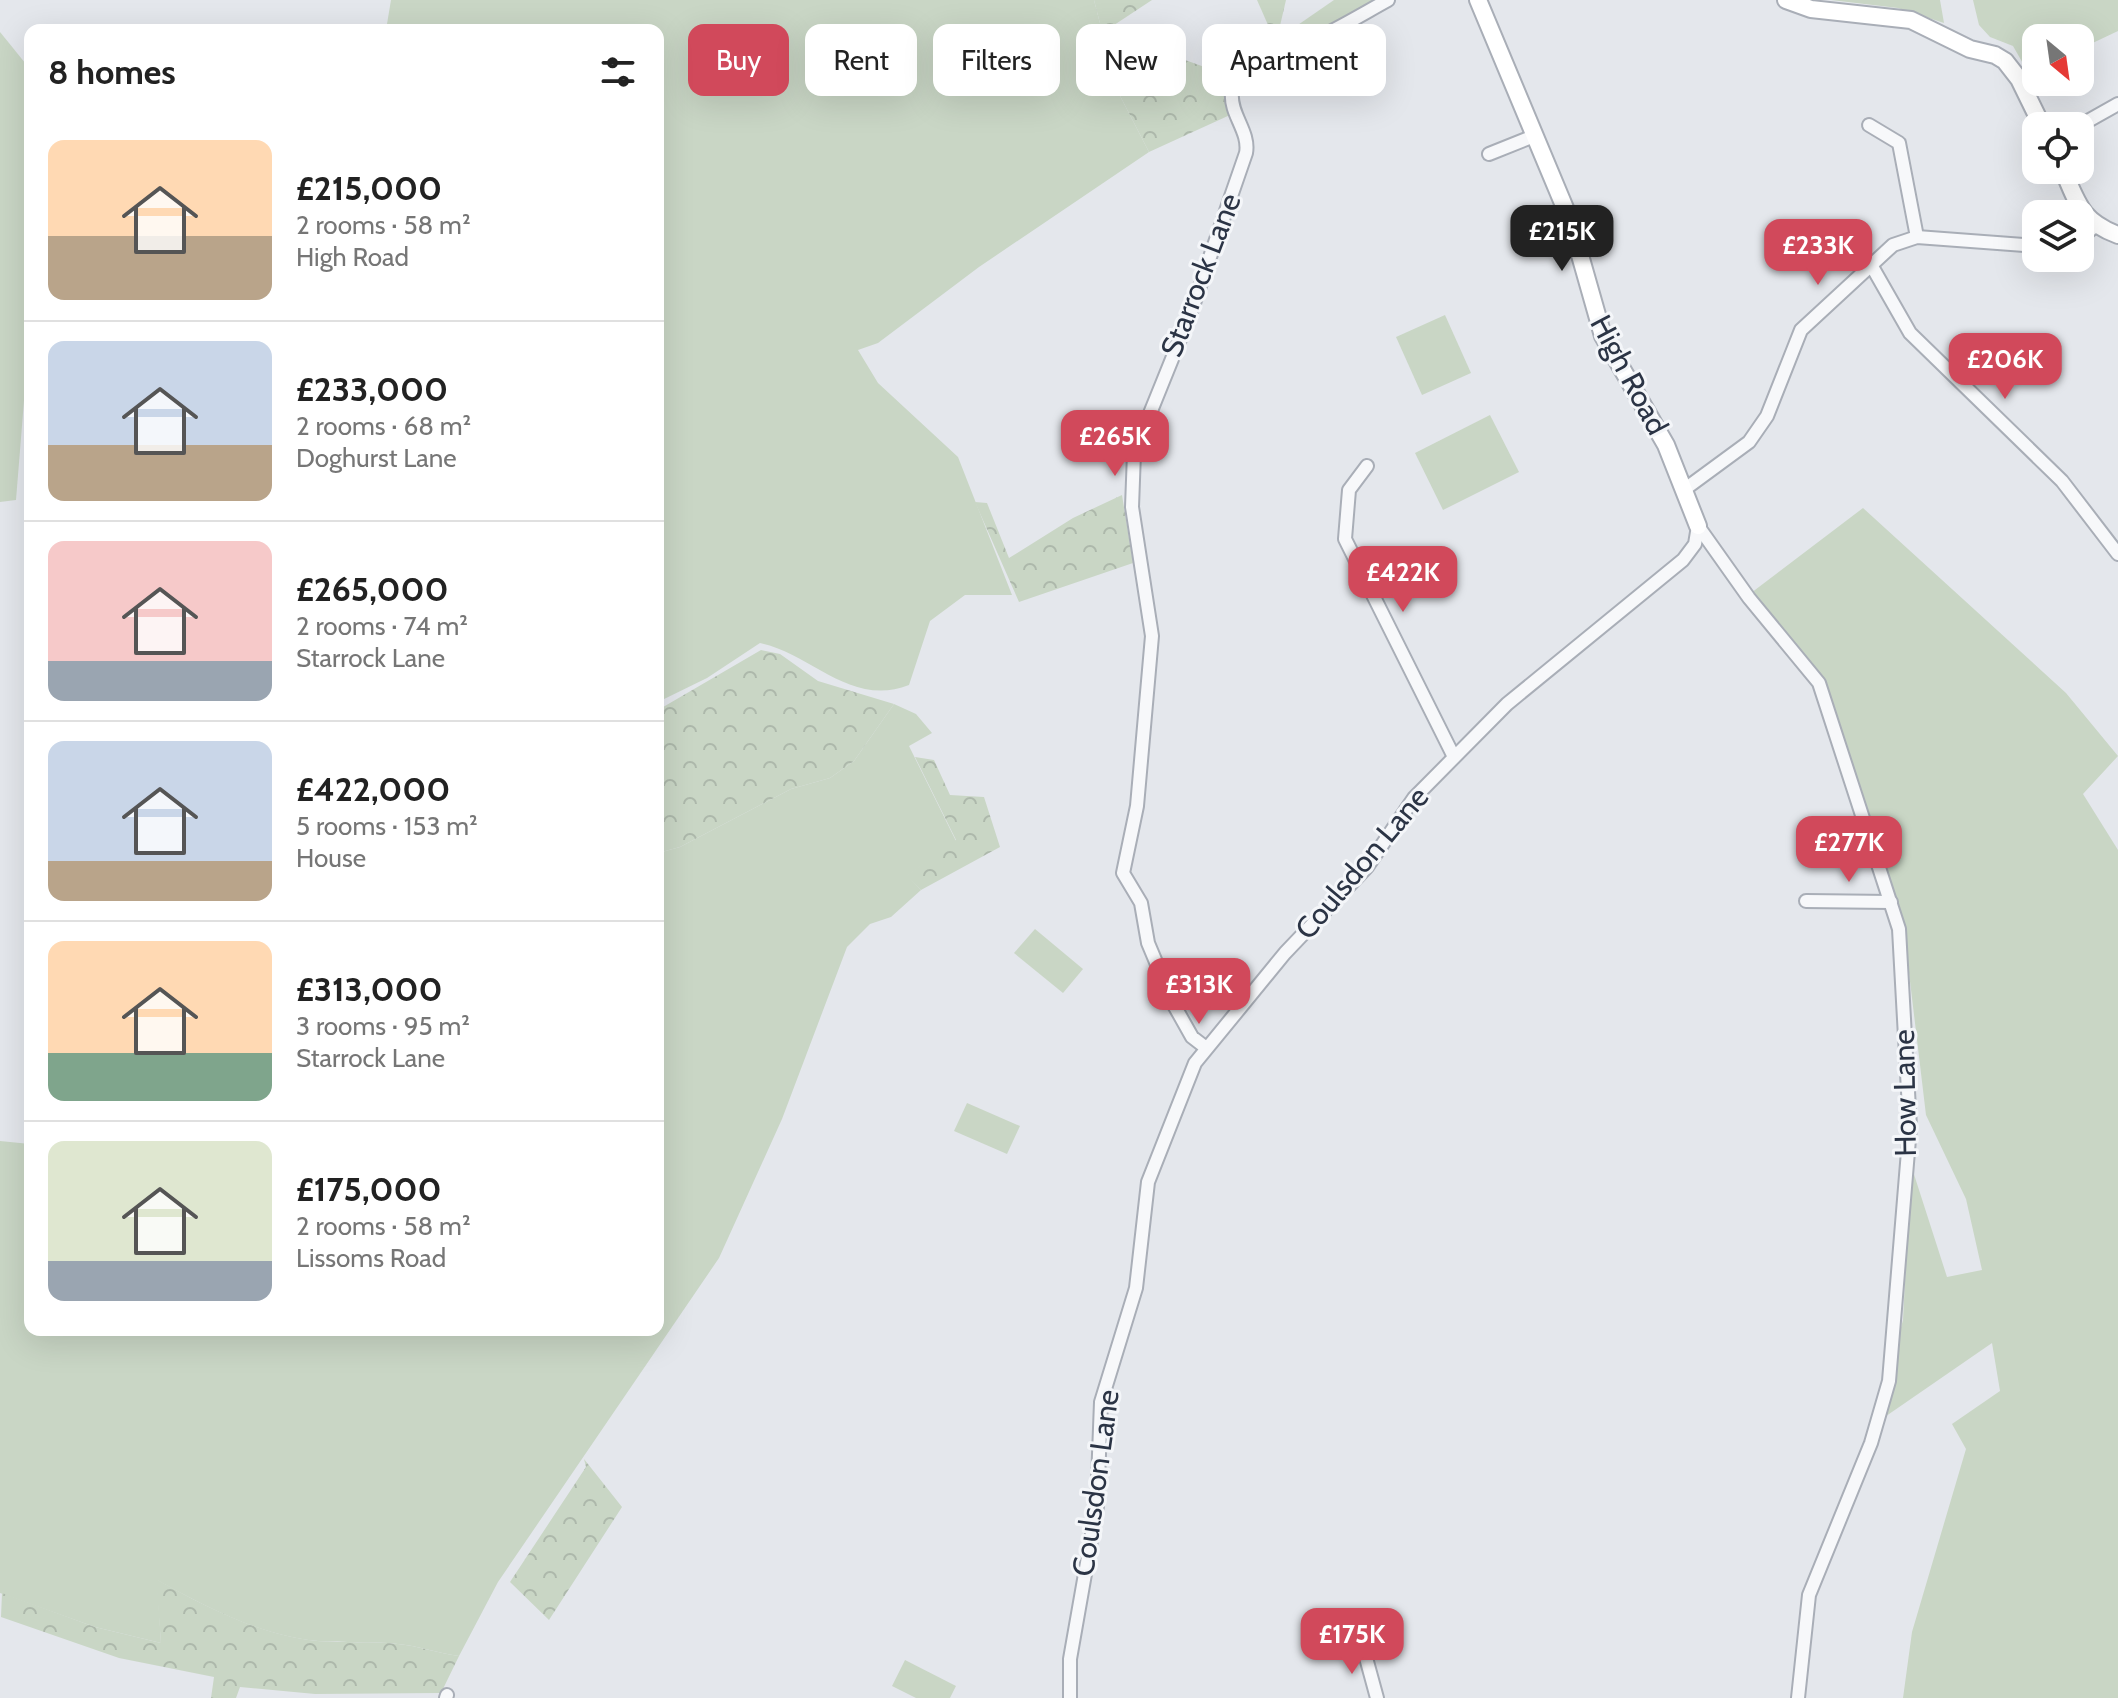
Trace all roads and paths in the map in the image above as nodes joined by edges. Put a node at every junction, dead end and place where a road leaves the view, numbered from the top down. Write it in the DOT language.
graph roads {
  1 [pos="1388,0"];
  2 [pos="1478,0"];
  3 [pos="1786,0"];
  4 [pos="2118,104"];
  5 [pos="2035,112"];
  6 [pos="2094,118"];
  7 [pos="1869,125"];
  8 [pos="1534,136"];
  9 [pos="1489,154"];
  10 [pos="2069,184"];
  11 [pos="2095,226"];
  12 [pos="2118,235"];
  13 [pos="1917,237"];
  14 [pos="2022,245"];
  15 [pos="1870,263"];
  16 [pos="1367,466"];
  17 [pos="1685,489"];
  18 [pos="1698,526"];
  19 [pos="2118,554"];
  20 [pos="1454,757"];
  21 [pos="1806,901"];
  22 [pos="1891,902"];
  23 [pos="1205,1047"];
  24 [pos="1362,1643"];
  25 [pos="1070,1698"];
  26 [pos="1377,1698"];
  27 [pos="1798,1698"];
  1 -- 23 [label="street, Starrock Lane"];
  2 -- 8 [label="street, High Road"];
  3 -- 5 [label="street"];
  4 -- 6 [label="street"];
  7 -- 13 [label="street"];
  8 -- 9 [label="street"];
  8 -- 17 [label="street, High Road"];
  10 -- 11 [label="street"];
  11 -- 12 [label="street"];
  13 -- 14 [label="street"];
  13 -- 15 [label="street"];
  15 -- 17 [label="street"];
  15 -- 19 [label="street"];
  16 -- 20 [label="street"];
  17 -- 18 [label="street, High Road"];
  18 -- 20 [label="street, Coulsdon Lane"];
  18 -- 22 [label="street, How Lane"];
  20 -- 23 [label="street, Coulsdon Lane"];
  21 -- 22 [label="street"];
  22 -- 27 [label="street, How Lane"];
  23 -- 25 [label="street, Coulsdon Lane"];
  24 -- 26 [label="street"];
}
